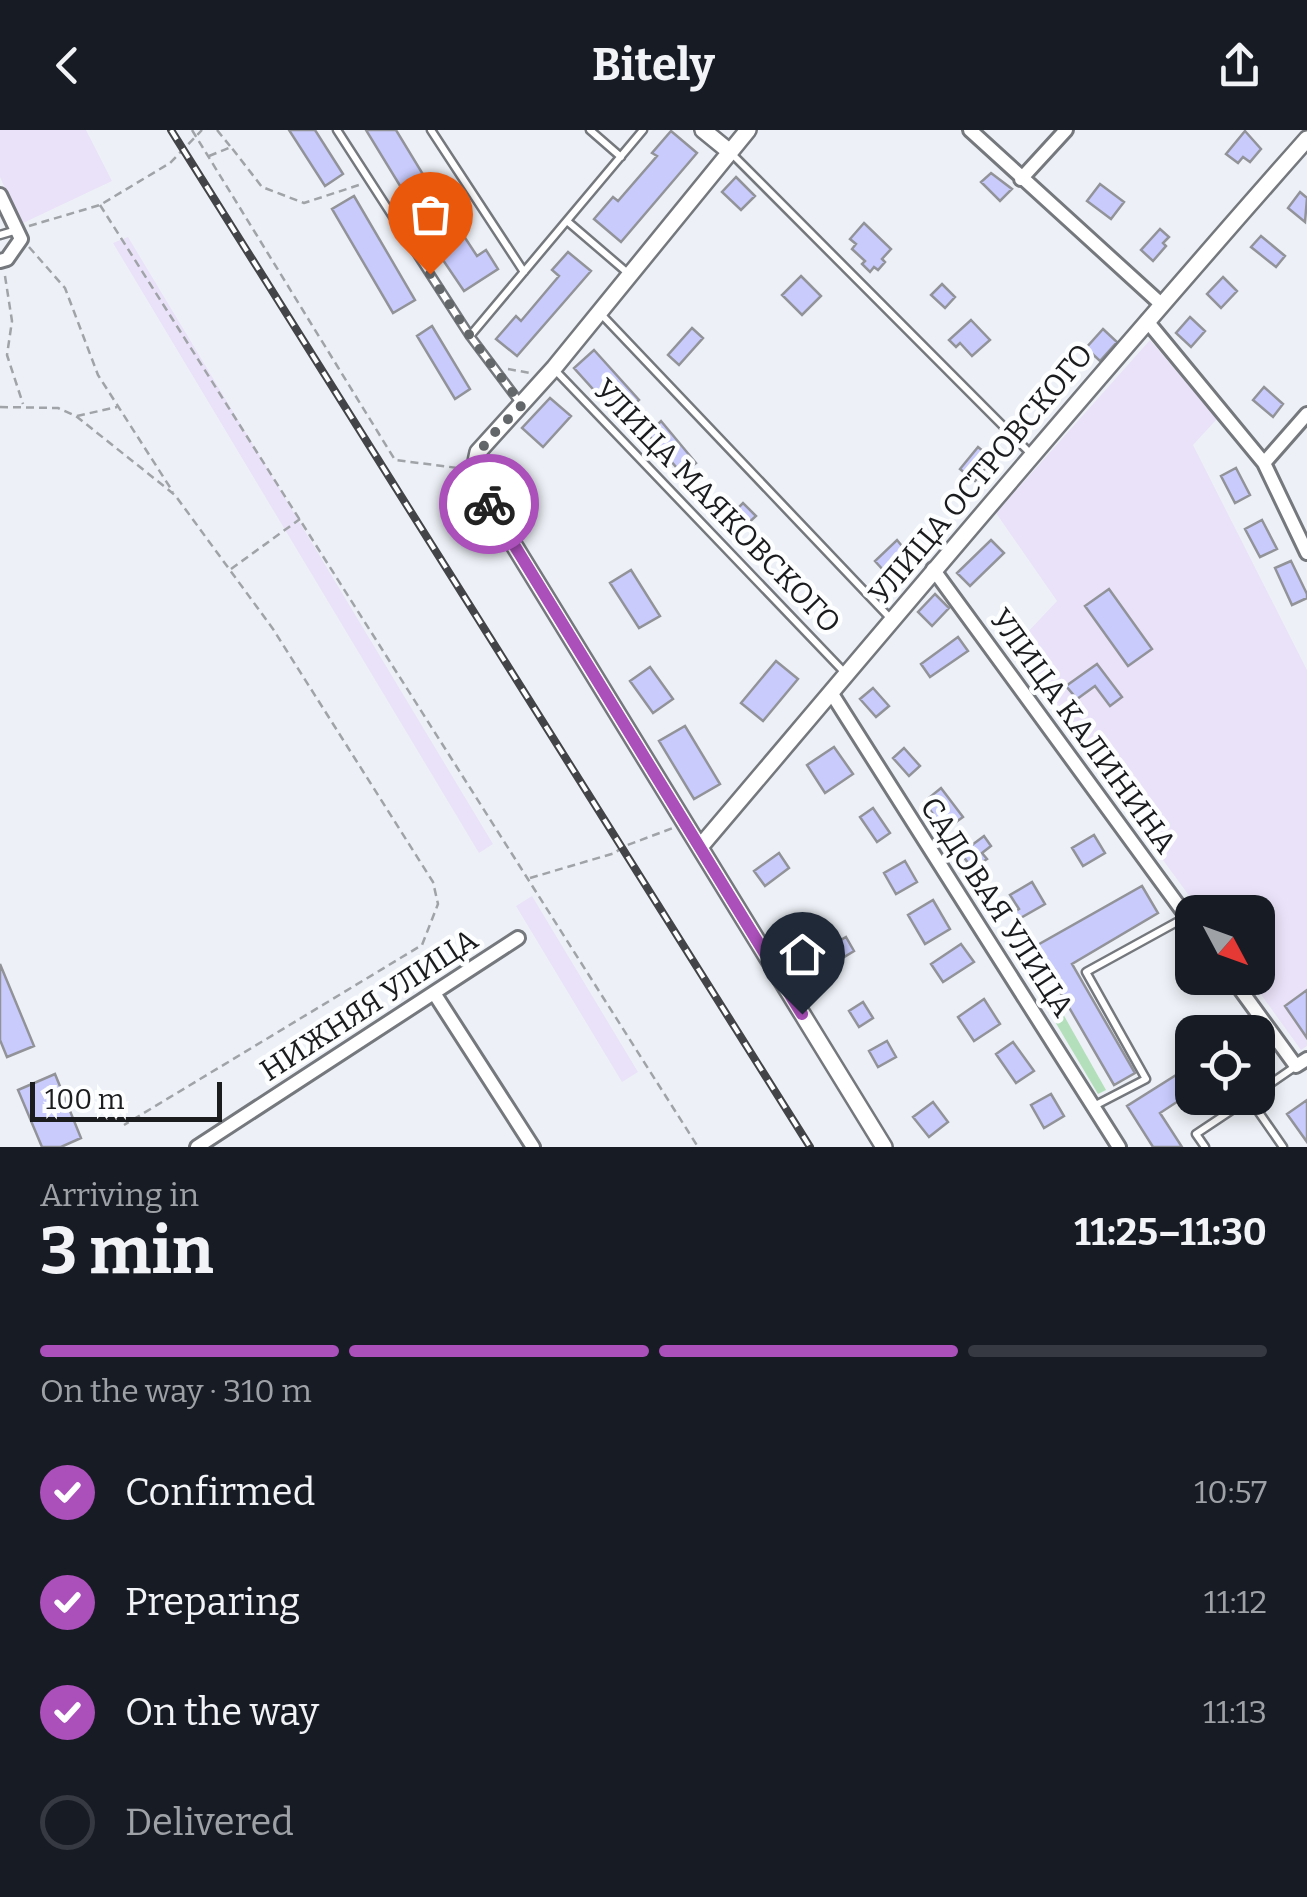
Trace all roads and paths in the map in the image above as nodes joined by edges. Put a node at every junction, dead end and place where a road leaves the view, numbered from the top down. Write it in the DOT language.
graph roads {
  1 [pos="192,130"];
  2 [pos="202,130"];
  3 [pos="218,130"];
  4 [pos="337,130"];
  5 [pos="431,130"];
  6 [pos="590,130"];
  7 [pos="643,130"];
  8 [pos="704,130"];
  9 [pos="748,130"];
  10 [pos="970,130"];
  11 [pos="1066,130"];
  12 [pos="196,136"];
  13 [pos="1307,139"];
  14 [pos="230,147"];
  15 [pos="730,152"];
  16 [pos="208,157"];
  17 [pos="621,157"];
  18 [pos="1021,180"];
  19 [pos="370,182"];
  20 [pos="0,195"];
  21 [pos="100,206"];
  22 [pos="566,221"];
  23 [pos="19,234"];
  24 [pos="0,235"];
  25 [pos="1,261"];
  26 [pos="524,272"];
  27 [pos="631,276"];
  28 [pos="1161,304"];
  29 [pos="599,313"];
  30 [pos="1147,321"];
  31 [pos="470,336"];
  32 [pos="554,368"];
  33 [pos="522,405"];
  34 [pos="24,406"];
  35 [pos="117,406"];
  36 [pos="0,407"];
  37 [pos="1307,414"];
  38 [pos="76,416"];
  39 [pos="1032,455"];
  40 [pos="1264,463"];
  41 [pos="476,478"];
  42 [pos="175,495"];
  43 [pos="300,519"];
  44 [pos="1307,554"];
  45 [pos="933,568"];
  46 [pos="229,570"];
  47 [pos="892,620"];
  48 [pos="847,676"];
  49 [pos="832,694"];
  50 [pos="684,824"];
  51 [pos="700,847"];
  52 [pos="529,878"];
  53 [pos="1175,899"];
  54 [pos="1175,928"];
  55 [pos="518,938"];
  56 [pos="434,993"];
  57 [pos="1246,995"];
  58 [pos="1302,1062"];
  59 [pos="1275,1080"];
  60 [pos="1094,1106"];
  61 [pos="1224,1115"];
  62 [pos="1261,1115"];
  63 [pos="124,1125"];
  64 [pos="526,1144"];
  65 [pos="197,1147"];
  66 [pos="698,1147"];
  67 [pos="884,1147"];
  68 [pos="1120,1147"];
  69 [pos="1205,1147"];
  70 [pos="1282,1147"];
  1 -- 12 [label="path"];
  2 -- 12 [label="path"];
  3 -- 14 [label="path"];
  4 -- 19 [label="lane"];
  5 -- 26 [label="lane"];
  6 -- 17 [label="lane"];
  7 -- 17 [label="lane"];
  8 -- 15 [label="street"];
  9 -- 15 [label="street"];
  10 -- 18 [label="street"];
  11 -- 18 [label="street"];
  12 -- 16 [label="path"];
  12 -- 21 [label="path"];
  13 -- 28 [label="street, УЛИЦА ОСТРОВСКОГО"];
  14 -- 16 [label="path"];
  14 -- 19 [label="path"];
  15 -- 27 [label="street"];
  15 -- 39 [label="lane"];
  16 -- 41 [label="path"];
  17 -- 22 [label="lane"];
  18 -- 28 [label="street"];
  19 -- 31 [label="lane"];
  20 -- 23 [label="street"];
  21 -- 23 [label="path"];
  21 -- 43 [label="path"];
  22 -- 26 [label="lane"];
  22 -- 27 [label="lane"];
  23 -- 24 [label="lane"];
  23 -- 25 [label="street"];
  23 -- 35 [label="path"];
  25 -- 34 [label="path"];
  26 -- 31 [label="lane"];
  27 -- 29 [label="street"];
  28 -- 30 [label="street, УЛИЦА ОСТРОВСКОГО"];
  29 -- 32 [label="street"];
  29 -- 47 [label="lane"];
  30 -- 39 [label="street, УЛИЦА ОСТРОВСКОГО"];
  30 -- 40 [label="street"];
  31 -- 33 [label="lane"];
  32 -- 33 [label="street"];
  32 -- 48 [label="lane, УЛИЦА МАЯКОВСКОГО"];
  33 -- 41 [label="street"];
  34 -- 36 [label="path"];
  34 -- 38 [label="path"];
  35 -- 38 [label="path"];
  35 -- 42 [label="path"];
  37 -- 40 [label="street"];
  38 -- 42 [label="path"];
  39 -- 45 [label="street, УЛИЦА ОСТРОВСКОГО"];
  40 -- 44 [label="street"];
  41 -- 50 [label="street"];
  42 -- 46 [label="path"];
  43 -- 46 [label="path"];
  43 -- 52 [label="path"];
  45 -- 47 [label="street, УЛИЦА ОСТРОВСКОГО"];
  45 -- 53 [label="street, УЛИЦА КАЛИНИНА"];
  46 -- 63 [label="path"];
  47 -- 48 [label="street, УЛИЦА ОСТРОВСКОГО"];
  48 -- 49 [label="street, УЛИЦА ОСТРОВСКОГО"];
  49 -- 51 [label="street, УЛИЦА ОСТРОВСКОГО"];
  49 -- 60 [label="street, САДОВАЯ УЛИЦА"];
  50 -- 51 [label="street"];
  50 -- 52 [label="path"];
  51 -- 67 [label="street"];
  52 -- 66 [label="path"];
  54 -- 60 [label="lane"];
  55 -- 56 [label="street, НИЖНЯЯ УЛИЦА"];
  56 -- 64 [label="street"];
  56 -- 65 [label="street, НИЖНЯЯ УЛИЦА"];
  57 -- 58 [label="street"];
  58 -- 59 [label="lane"];
  60 -- 68 [label="street, САДОВАЯ УЛИЦА"];
  61 -- 69 [label="lane"];
  62 -- 70 [label="lane"];
}
